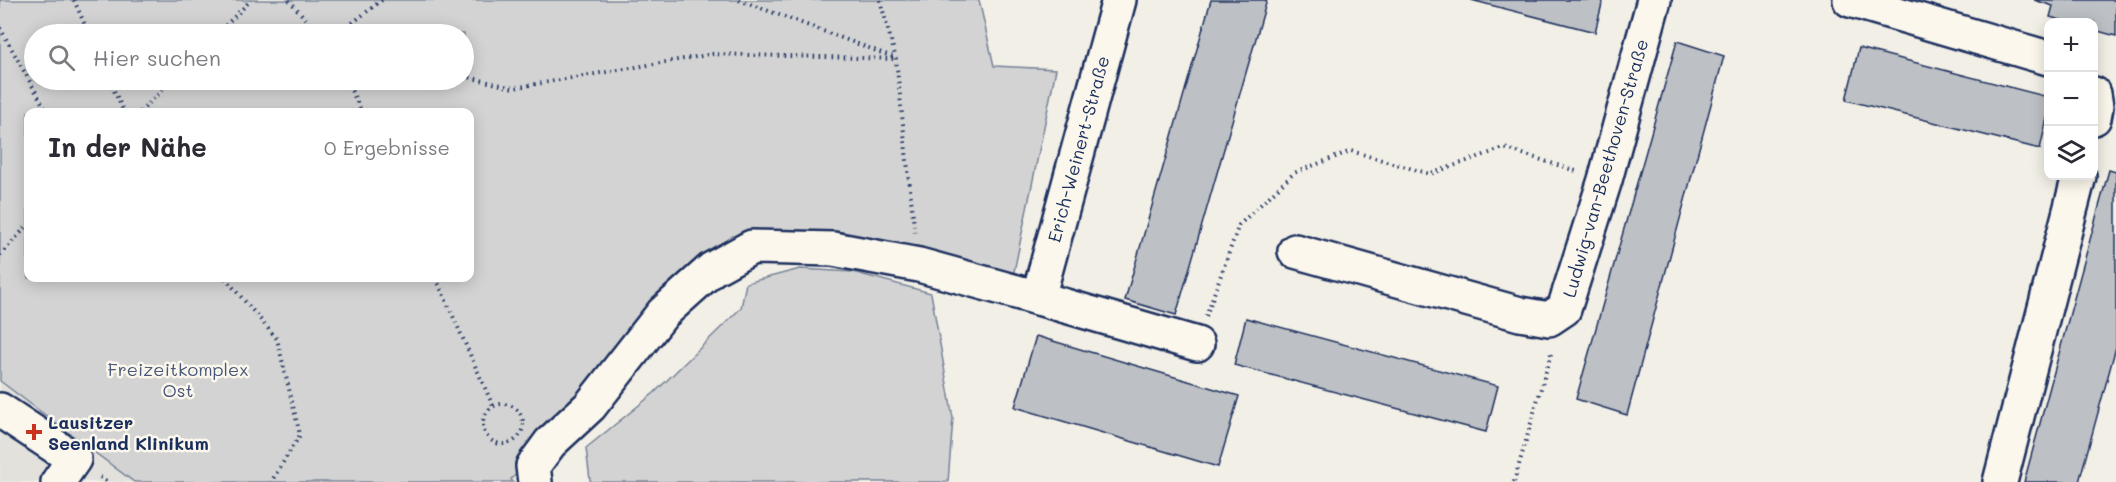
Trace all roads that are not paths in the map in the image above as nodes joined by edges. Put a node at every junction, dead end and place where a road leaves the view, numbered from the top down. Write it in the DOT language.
graph roads {
  1 [pos="1119,0"];
  2 [pos="1654,0"];
  3 [pos="1850,0"];
  4 [pos="2044,57"];
  5 [pos="2078,180"];
  6 [pos="1295,250"];
  7 [pos="1038,298"];
  8 [pos="1197,344"];
  9 [pos="0,410"];
  10 [pos="58,482"];
  11 [pos="536,482"];
  12 [pos="2000,482"];
  1 -- 7 [label="street, Erich-Weinert-Straße"];
  2 -- 6 [label="street, Ludwig-van-Beethoven-Straße"];
  3 -- 4 [label="street"];
  5 -- 12 [label="street"];
  7 -- 8 [label="street"];
  7 -- 11 [label="street"];
  9 -- 10 [label="street"];
}
